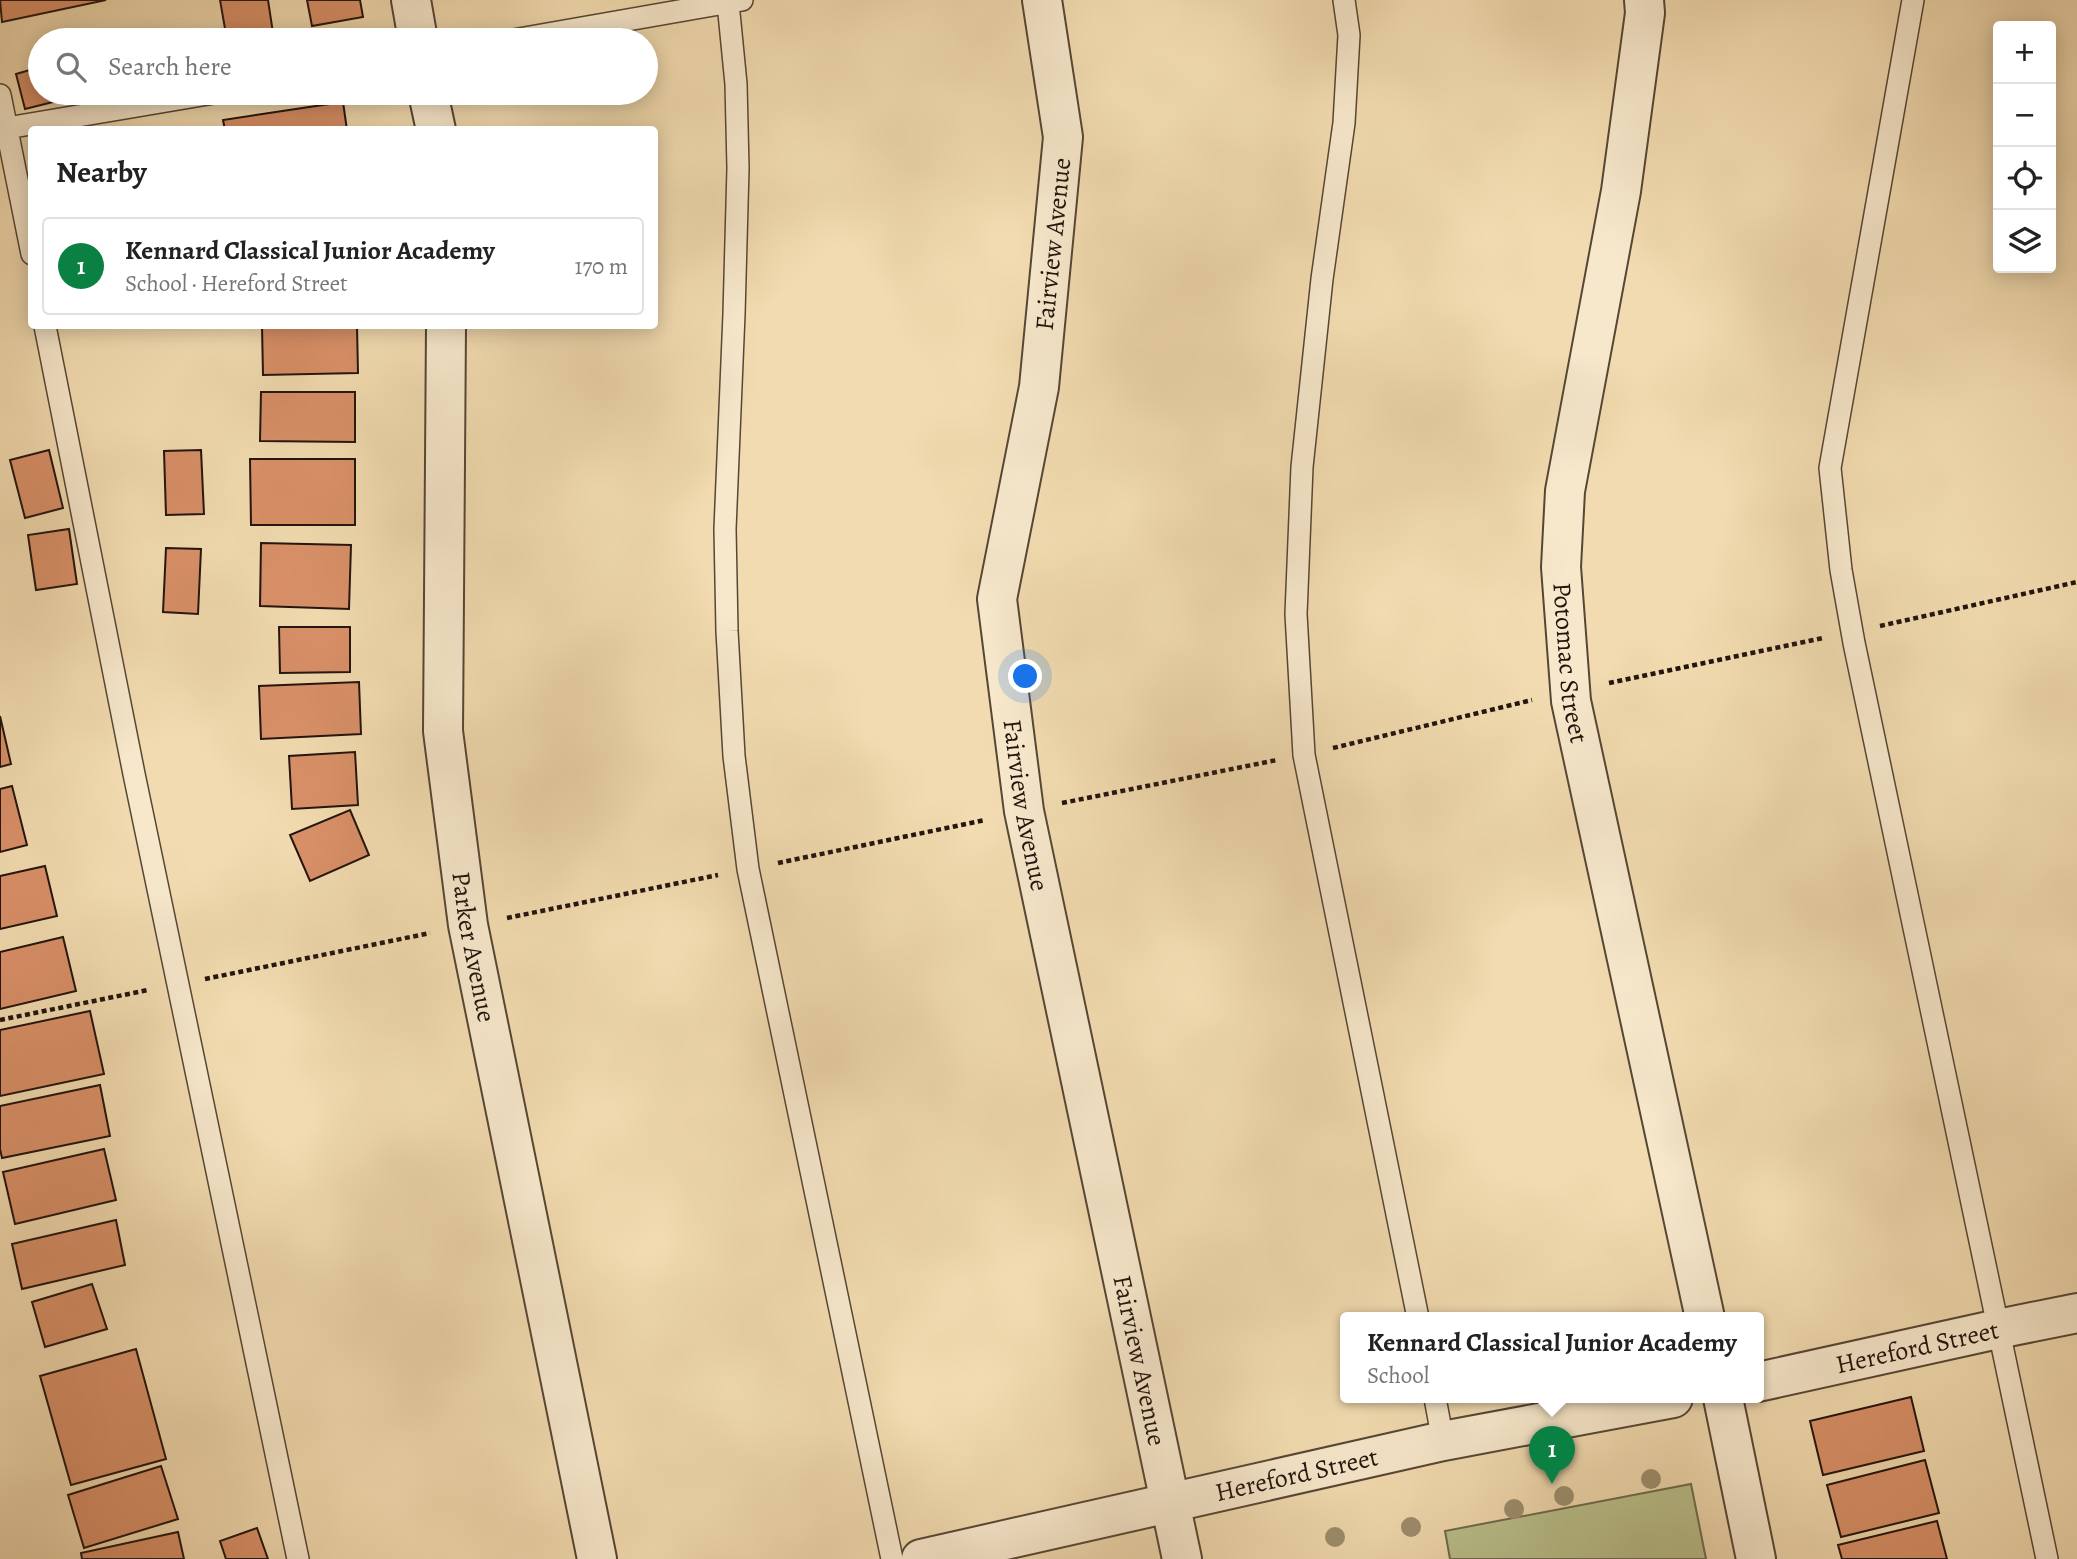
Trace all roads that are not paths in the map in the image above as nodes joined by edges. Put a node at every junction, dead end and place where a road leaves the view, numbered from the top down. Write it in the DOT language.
graph roads {
  1 [pos="411,0"];
  2 [pos="1042,0"];
  3 [pos="1344,0"];
  4 [pos="1644,0"];
  5 [pos="1913,0"];
  6 [pos="735,1"];
  7 [pos="416,28"];
  8 [pos="581,28"];
  9 [pos="0,94"];
  10 [pos="143,105"];
  11 [pos="431,105"];
  12 [pos="435,126"];
  13 [pos="7,128"];
  14 [pos="28,234"];
  15 [pos="47,329"];
  16 [pos="446,329"];
  17 [pos="1417,1312"];
  18 [pos="1704,1312"];
  19 [pos="2077,1314"];
  20 [pos="1998,1329"];
  21 [pos="1764,1381"];
  22 [pos="1435,1403"];
  23 [pos="1646,1403"];
  24 [pos="1724,1403"];
  25 [pos="1443,1441"];
  26 [pos="1171,1503"];
  27 [pos="298,1559"];
  28 [pos="597,1559"];
  29 [pos="892,1559"];
  30 [pos="921,1559"];
  31 [pos="1182,1559"];
  32 [pos="1756,1559"];
  33 [pos="2048,1559"];
  1 -- 7 [label="street"];
  2 -- 26 [label="street, Fairview Avenue"];
  3 -- 17 [label="lane"];
  4 -- 18 [label="street, Potomac Street"];
  5 -- 20 [label="lane"];
  6 -- 8 [label="lane"];
  6 -- 29 [label="lane"];
  9 -- 13 [label="lane"];
  10 -- 13 [label="lane"];
  11 -- 12 [label="street"];
  13 -- 14 [label="lane"];
  15 -- 27 [label="lane"];
  16 -- 28 [label="street, Parker Avenue"];
  19 -- 20 [label="street, Hereford Street"];
  20 -- 21 [label="street, Hereford Street"];
  20 -- 33 [label="lane"];
  22 -- 25 [label="lane"];
  23 -- 25 [label="street, Hereford Street"];
  24 -- 32 [label="street"];
  25 -- 26 [label="street, Hereford Street"];
  26 -- 30 [label="street, Hereford Street"];
  26 -- 31 [label="street, Fairview Avenue"];
}
